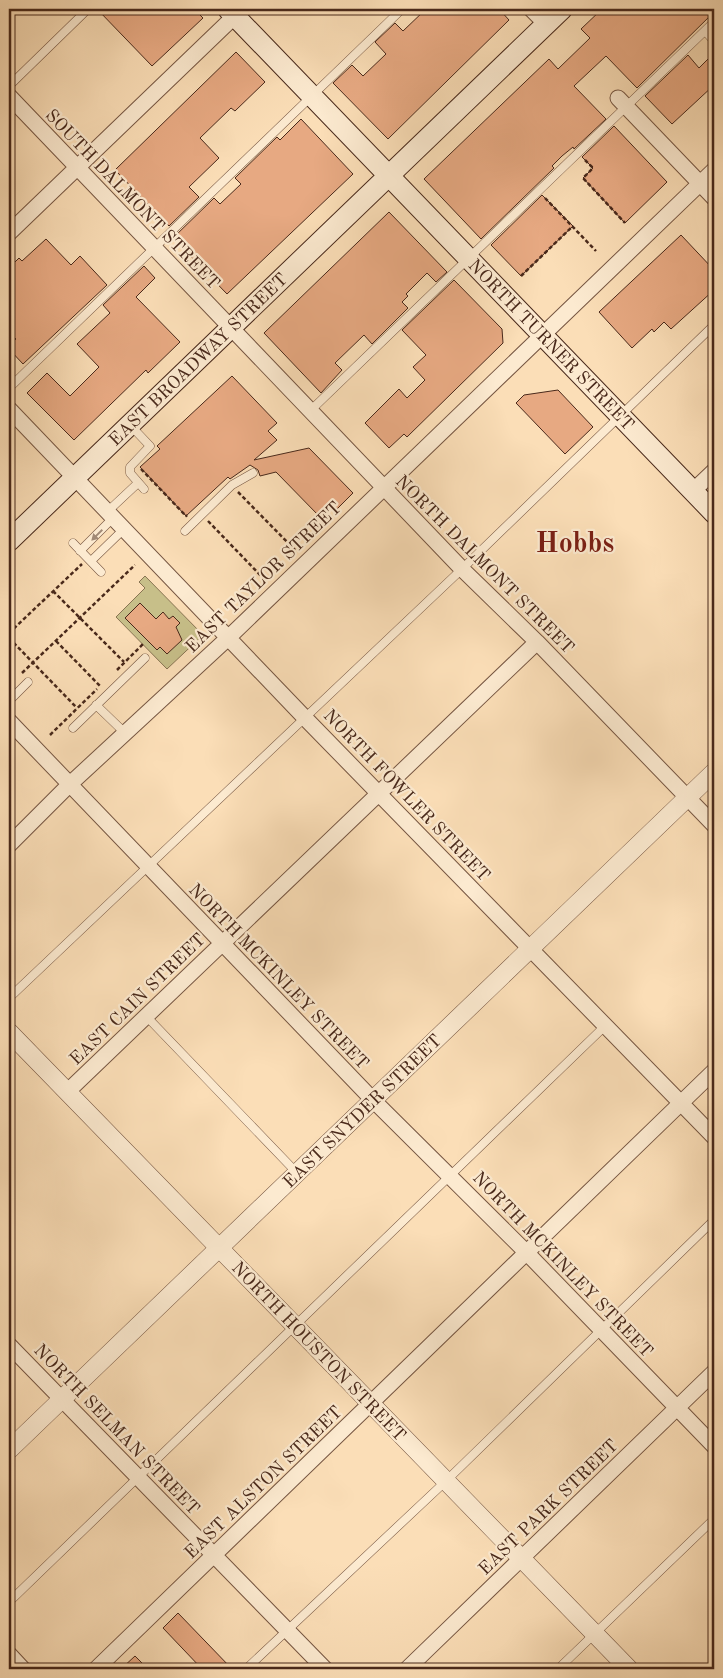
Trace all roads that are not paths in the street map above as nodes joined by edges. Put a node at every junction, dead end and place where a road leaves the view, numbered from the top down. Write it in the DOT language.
graph roads {
  1 [pos="88,9"];
  2 [pos="402,9"];
  3 [pos="531,9"];
  4 [pos="562,9"];
  5 [pos="235,11"];
  6 [pos="714,22"];
  7 [pos="546,24"];
  8 [pos="705,31"];
  9 [pos="714,41"];
  10 [pos="9,86"];
  11 [pos="9,96"];
  12 [pos="311,96"];
  13 [pos="622,102"];
  14 [pos="77,168"];
  15 [pos="714,170"];
  16 [pos="388,176"];
  17 [pos="700,184"];
  18 [pos="714,198"];
  19 [pos="9,233"];
  20 [pos="153,247"];
  21 [pos="469,259"];
  22 [pos="714,325"];
  23 [pos="230,328"];
  24 [pos="542,335"];
  25 [pos="9,388"];
  26 [pos="9,409"];
  27 [pos="310,411"];
  28 [pos="620,416"];
  29 [pos="130,424"];
  30 [pos="714,471"];
  31 [pos="253,473"];
  32 [pos="74,478"];
  33 [pos="138,483"];
  34 [pos="384,488"];
  35 [pos="144,489"];
  36 [pos="693,491"];
  37 [pos="714,513"];
  38 [pos="115,520"];
  39 [pos="184,531"];
  40 [pos="9,541"];
  41 [pos="73,543"];
  42 [pos="80,551"];
  43 [pos="87,562"];
  44 [pos="462,569"];
  45 [pos="102,572"];
  46 [pos="228,638"];
  47 [pos="537,642"];
  48 [pos="145,658"];
  49 [pos="28,682"];
  50 [pos="9,701"];
  51 [pos="96,705"];
  52 [pos="305,718"];
  53 [pos="9,722"];
  54 [pos="73,728"];
  55 [pos="125,733"];
  56 [pos="714,772"];
  57 [pos="69,785"];
  58 [pos="378,793"];
  59 [pos="688,797"];
  60 [pos="714,825"];
  61 [pos="9,845"];
  62 [pos="148,867"];
  63 [pos="221,943"];
  64 [pos="532,949"];
  65 [pos="9,998"];
  66 [pos="146,1016"];
  67 [pos="606,1025"];
  68 [pos="9,1032"];
  69 [pos="714,1071"];
  70 [pos="67,1092"];
  71 [pos="372,1099"];
  72 [pos="681,1103"];
  73 [pos="714,1137"];
  74 [pos="297,1173"];
  75 [pos="451,1176"];
  76 [pos="714,1220"];
  77 [pos="219,1249"];
  78 [pos="526,1252"];
  79 [pos="294,1326"];
  80 [pos="601,1330"];
  81 [pos="9,1345"];
  82 [pos="714,1372"];
  83 [pos="62,1399"];
  84 [pos="371,1405"];
  85 [pos="677,1408"];
  86 [pos="714,1446"];
  87 [pos="9,1450"];
  88 [pos="138,1477"];
  89 [pos="446,1481"];
  90 [pos="714,1519"];
  91 [pos="214,1555"];
  92 [pos="522,1559"];
  93 [pos="9,1602"];
  94 [pos="286,1630"];
  95 [pos="594,1633"];
  96 [pos="9,1654"];
  97 [pos="23,1669"];
  98 [pos="96,1669"];
  99 [pos="246,1669"];
  100 [pos="325,1669"];
  101 [pos="407,1669"];
  102 [pos="558,1669"];
  103 [pos="629,1669"];
  1 -- 10 [label="lane"];
  2 -- 12 [label="lane"];
  3 -- 7 [label="street"];
  4 -- 7 [label="main road, EAST BROADWAY STREET"];
  5 -- 12 [label="main road, NORTH TURNER STREET"];
  5 -- 14 [label="street"];
  6 -- 8 [label="lane"];
  7 -- 16 [label="main road, EAST BROADWAY STREET"];
  8 -- 9 [label="lane"];
  8 -- 13 [label="lane"];
  11 -- 14 [label="street, SOUTH DALMONT STREET"];
  12 -- 16 [label="main road, NORTH TURNER STREET"];
  12 -- 20 [label="lane"];
  13 -- 17 [label="street"];
  13 -- 21 [label="lane"];
  14 -- 19 [label="street"];
  14 -- 20 [label="street, SOUTH DALMONT STREET"];
  15 -- 17 [label="street, EAST TAYLOR STREET"];
  16 -- 21 [label="main road, NORTH TURNER STREET"];
  16 -- 23 [label="main road, EAST BROADWAY STREET"];
  17 -- 18 [label="street"];
  17 -- 24 [label="street, EAST TAYLOR STREET"];
  20 -- 23 [label="street, SOUTH DALMONT STREET"];
  20 -- 25 [label="lane"];
  21 -- 24 [label="main road, NORTH TURNER STREET"];
  21 -- 27 [label="lane"];
  22 -- 28 [label="lane"];
  23 -- 27 [label="street, NORTH DALMONT STREET"];
  23 -- 29 [label="main road, EAST BROADWAY STREET"];
  24 -- 28 [label="main road, NORTH TURNER STREET"];
  24 -- 34 [label="street, EAST TAYLOR STREET"];
  26 -- 32 [label="street, NORTH FOWLER STREET"];
  27 -- 34 [label="street, NORTH DALMONT STREET"];
  28 -- 36 [label="main road, NORTH TURNER STREET"];
  28 -- 44 [label="lane"];
  29 -- 32 [label="main road, EAST BROADWAY STREET"];
  29 -- 33 [label="lane"];
  30 -- 36 [label="street"];
  31 -- 39 [label="lane"];
  32 -- 38 [label="street, NORTH FOWLER STREET"];
  32 -- 40 [label="main road, EAST BROADWAY STREET"];
  33 -- 35 [label="lane"];
  33 -- 38 [label="lane"];
  34 -- 44 [label="street, NORTH DALMONT STREET"];
  34 -- 46 [label="street, EAST TAYLOR STREET"];
  36 -- 37 [label="main road, NORTH TURNER STREET"];
  38 -- 42 [label="lane, one-way"];
  38 -- 43 [label="lane"];
  38 -- 46 [label="street, NORTH FOWLER STREET"];
  41 -- 42 [label="lane"];
  42 -- 43 [label="lane"];
  43 -- 45 [label="lane"];
  44 -- 47 [label="street, NORTH DALMONT STREET"];
  44 -- 52 [label="lane"];
  46 -- 52 [label="street, NORTH FOWLER STREET"];
  46 -- 55 [label="street, EAST TAYLOR STREET"];
  47 -- 58 [label="street, EAST CAIN STREET"];
  47 -- 59 [label="street, NORTH DALMONT STREET"];
  48 -- 51 [label="lane"];
  49 -- 50 [label="lane"];
  51 -- 54 [label="lane"];
  51 -- 55 [label="lane"];
  52 -- 58 [label="street, NORTH FOWLER STREET"];
  52 -- 62 [label="lane"];
  53 -- 57 [label="street, NORTH MCKINLEY STREET"];
  55 -- 57 [label="street, EAST TAYLOR STREET"];
  56 -- 59 [label="street, EAST SNYDER STREET"];
  57 -- 61 [label="street, EAST TAYLOR STREET"];
  57 -- 62 [label="street, NORTH MCKINLEY STREET"];
  58 -- 63 [label="street, EAST CAIN STREET"];
  58 -- 64 [label="street, NORTH FOWLER STREET"];
  59 -- 60 [label="street, NORTH DALMONT STREET"];
  59 -- 64 [label="street, EAST SNYDER STREET"];
  62 -- 63 [label="street, NORTH MCKINLEY STREET"];
  62 -- 65 [label="lane"];
  63 -- 66 [label="street, EAST CAIN STREET"];
  63 -- 71 [label="street, NORTH MCKINLEY STREET"];
  64 -- 67 [label="street, NORTH FOWLER STREET"];
  64 -- 71 [label="street, EAST SNYDER STREET"];
  66 -- 70 [label="street, EAST CAIN STREET"];
  66 -- 74 [label="lane"];
  67 -- 72 [label="street, NORTH FOWLER STREET"];
  67 -- 75 [label="lane"];
  68 -- 70 [label="street, NORTH HOUSTON STREET"];
  69 -- 72 [label="street, EAST ALSTON STREET"];
  70 -- 77 [label="street, NORTH HOUSTON STREET"];
  71 -- 74 [label="street, EAST SNYDER STREET"];
  71 -- 75 [label="street, NORTH MCKINLEY STREET"];
  72 -- 73 [label="street, NORTH FOWLER STREET"];
  72 -- 78 [label="street, EAST ALSTON STREET"];
  74 -- 77 [label="street, EAST SNYDER STREET"];
  75 -- 78 [label="street, NORTH MCKINLEY STREET"];
  75 -- 79 [label="lane"];
  76 -- 80 [label="lane"];
  77 -- 79 [label="street, NORTH HOUSTON STREET"];
  77 -- 83 [label="street, EAST SNYDER STREET"];
  78 -- 80 [label="street, NORTH MCKINLEY STREET"];
  78 -- 84 [label="street, EAST ALSTON STREET"];
  79 -- 84 [label="street, NORTH HOUSTON STREET"];
  79 -- 88 [label="lane"];
  80 -- 85 [label="street, NORTH MCKINLEY STREET"];
  80 -- 89 [label="lane"];
  81 -- 83 [label="street, NORTH SELMAN STREET"];
  82 -- 85 [label="street, EAST PARK STREET"];
  83 -- 87 [label="street, EAST SNYDER STREET"];
  83 -- 88 [label="street, NORTH SELMAN STREET"];
  84 -- 89 [label="street, NORTH HOUSTON STREET"];
  84 -- 91 [label="street, EAST ALSTON STREET"];
  85 -- 86 [label="street, NORTH MCKINLEY STREET"];
  85 -- 92 [label="street, EAST PARK STREET"];
  88 -- 91 [label="street, NORTH SELMAN STREET"];
  88 -- 93 [label="lane"];
  89 -- 92 [label="street, NORTH HOUSTON STREET"];
  89 -- 94 [label="lane"];
  90 -- 95 [label="lane"];
  91 -- 94 [label="street, NORTH SELMAN STREET"];
  91 -- 98 [label="street, EAST ALSTON STREET"];
  92 -- 95 [label="street, NORTH HOUSTON STREET"];
  92 -- 101 [label="street, EAST PARK STREET"];
  94 -- 99 [label="lane"];
  94 -- 100 [label="street, NORTH SELMAN STREET"];
  95 -- 102 [label="lane"];
  95 -- 103 [label="street, NORTH HOUSTON STREET"];
  96 -- 97 [label="street"];
}
